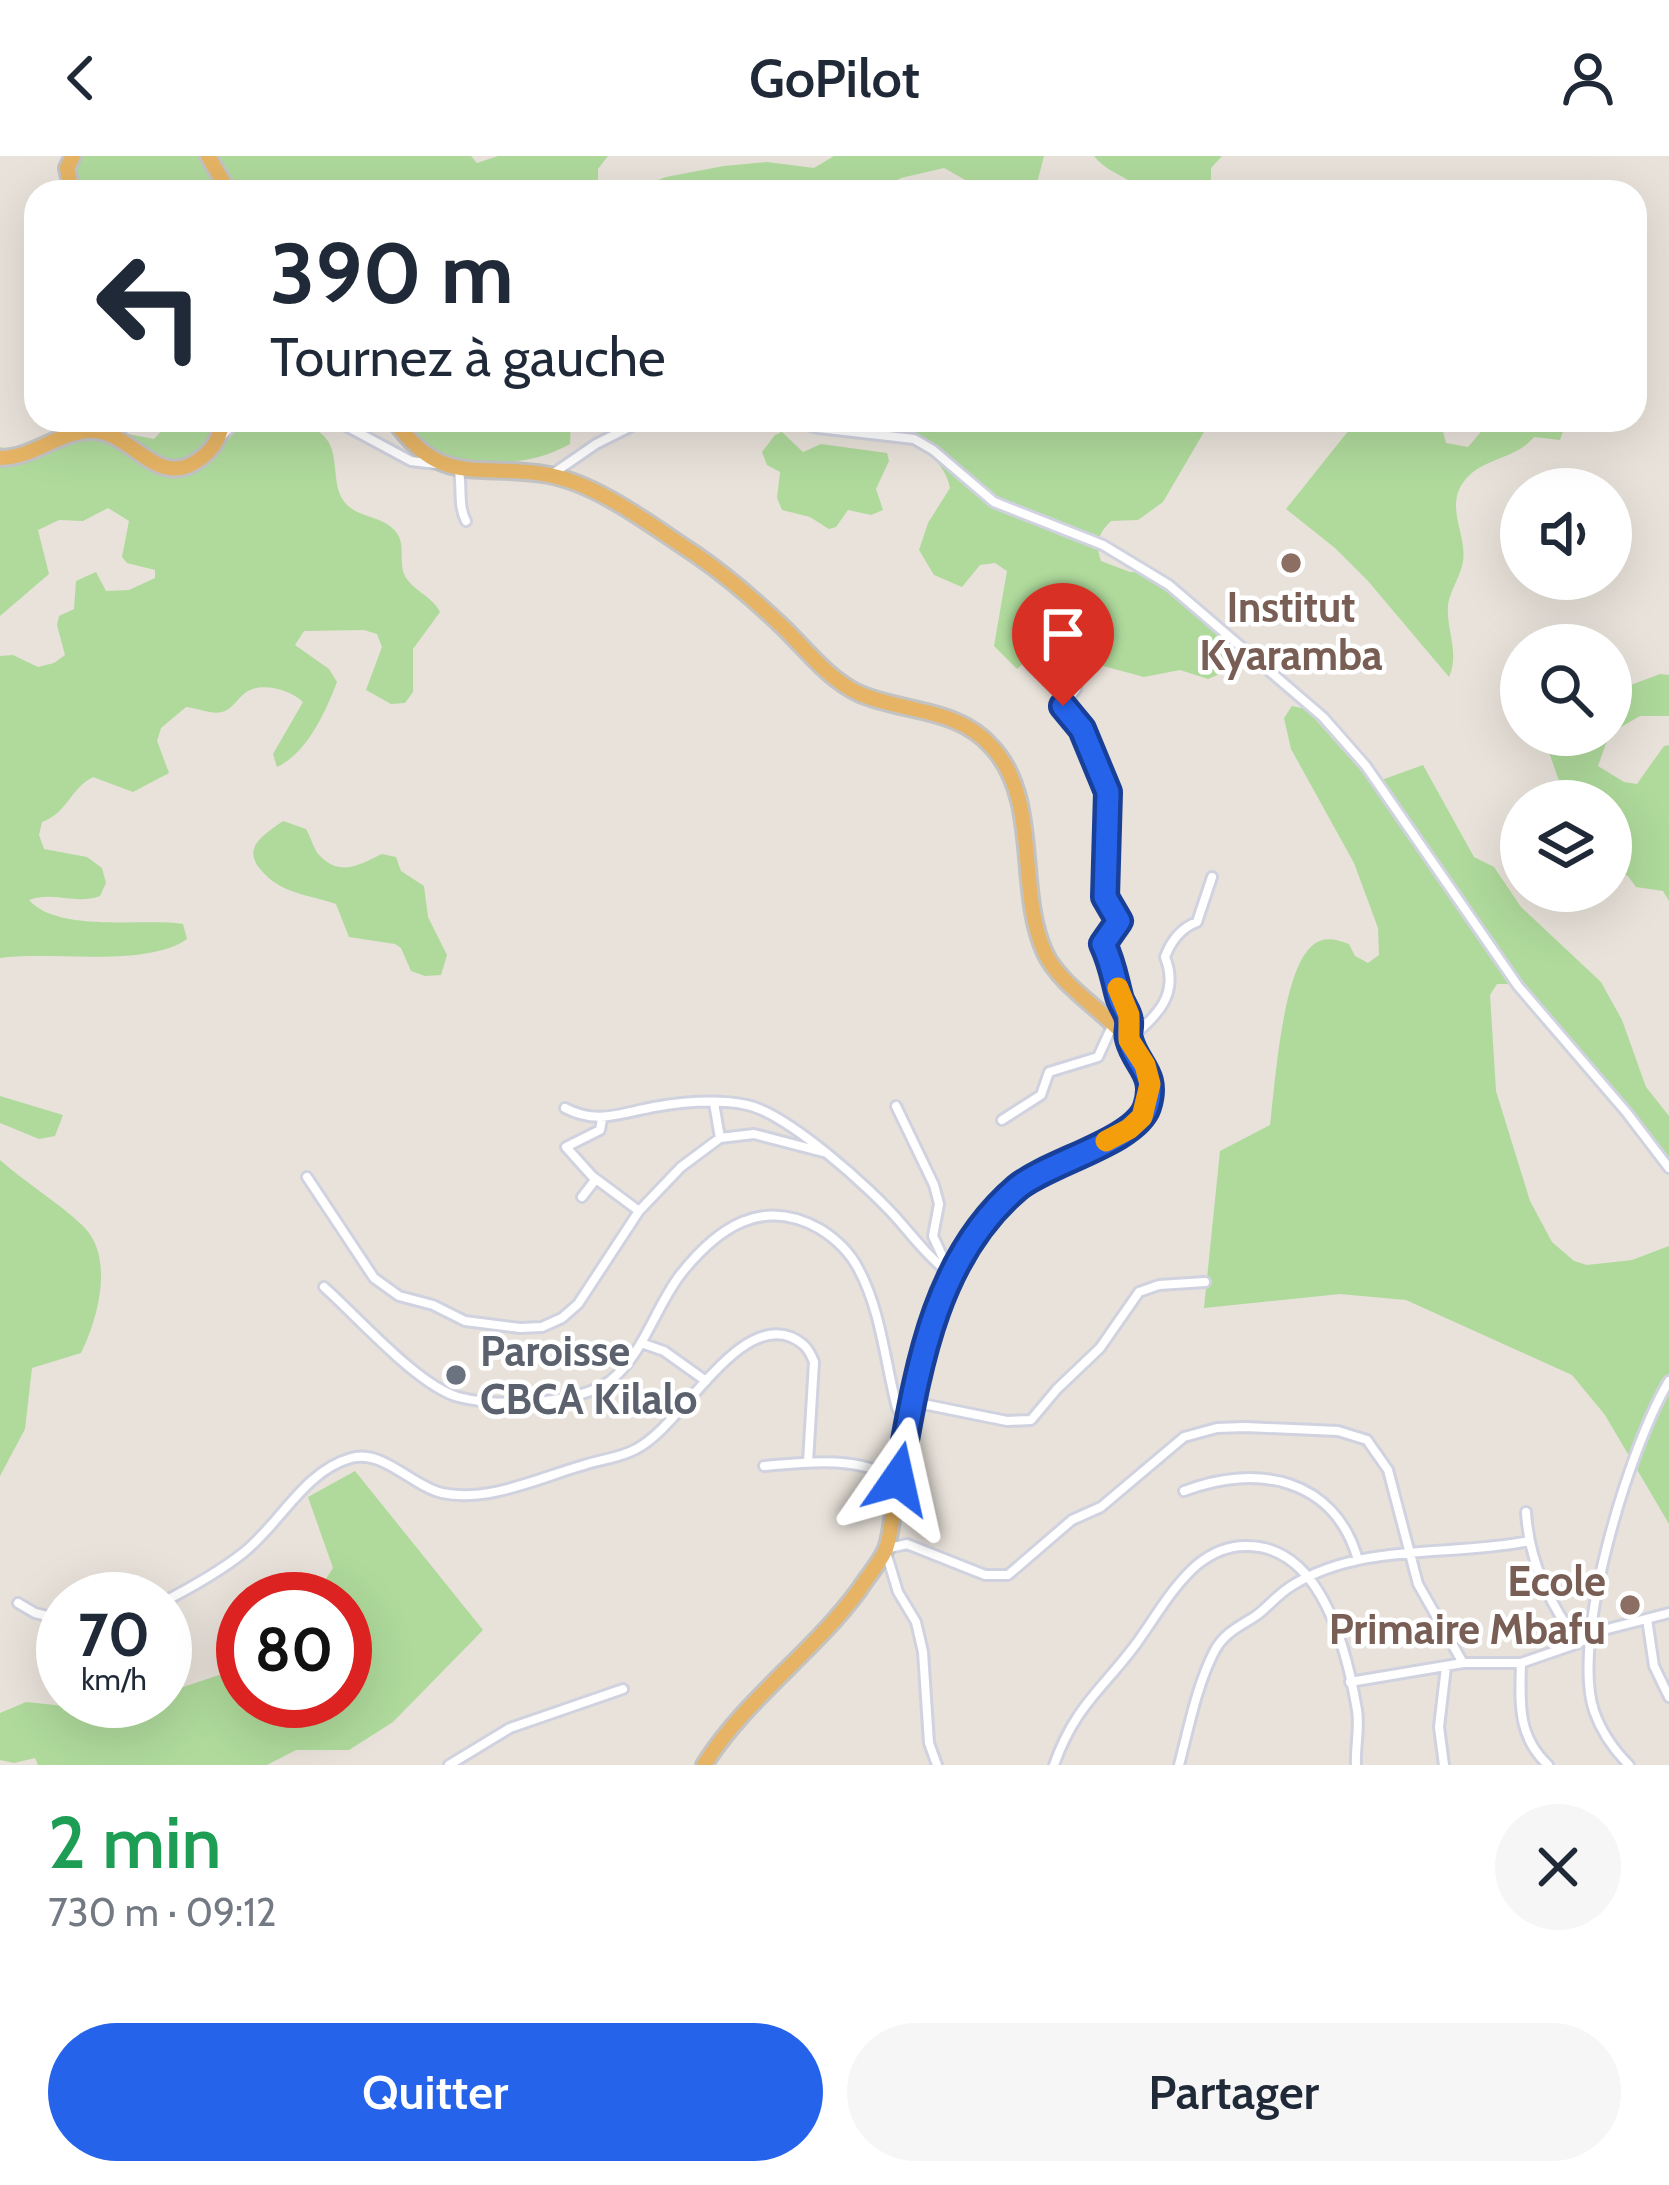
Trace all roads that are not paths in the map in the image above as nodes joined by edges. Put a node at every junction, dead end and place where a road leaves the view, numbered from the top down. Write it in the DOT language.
graph roads {
  1 [pos="83,432"];
  2 [pos="98,432"];
  3 [pos="219,432"];
  4 [pos="227,432"];
  5 [pos="358,432"];
  6 [pos="402,432"];
  7 [pos="620,432"];
  8 [pos="850,432"];
  9 [pos="212,450"];
  10 [pos="0,458"];
  11 [pos="438,464"];
  12 [pos="459,471"];
  13 [pos="549,476"];
  14 [pos="466,521"];
  15 [pos="1082,659"];
  16 [pos="1212,877"];
  17 [pos="1114,1023"];
  18 [pos="1129,1040"];
  19 [pos="714,1102"];
  20 [pos="896,1106"];
  21 [pos="565,1108"];
  22 [pos="602,1119"];
  23 [pos="1002,1120"];
  24 [pos="720,1138"];
  25 [pos="823,1152"];
  26 [pos="905,1158"];
  27 [pos="920,1162"];
  28 [pos="1669,1168"];
  29 [pos="307,1177"];
  30 [pos="596,1179"];
  31 [pos="582,1197"];
  32 [pos="639,1210"];
  33 [pos="951,1275"];
  34 [pos="1204,1282"];
  35 [pos="324,1287"];
  36 [pos="640,1343"];
  37 [pos="706,1381"];
  38 [pos="1669,1381"];
  39 [pos="913,1402"];
  40 [pos="908,1423"];
  41 [pos="808,1462"];
  42 [pos="764,1466"];
  43 [pos="898,1479"];
  44 [pos="1184,1492"];
  45 [pos="1526,1512"];
  46 [pos="1528,1540"];
  47 [pos="886,1549"];
  48 [pos="1410,1553"];
  49 [pos="1358,1560"];
  50 [pos="1309,1576"];
  51 [pos="192,1585"];
  52 [pos="18,1603"];
  53 [pos="36,1613"];
  54 [pos="1669,1613"];
  55 [pos="1646,1619"];
  56 [pos="1592,1633"];
  57 [pos="1579,1643"];
  58 [pos="1463,1663"];
  59 [pos="1521,1663"];
  60 [pos="1446,1667"];
  61 [pos="1350,1682"];
  62 [pos="623,1689"];
  63 [pos="1669,1697"];
  64 [pos="449,1765"];
  65 [pos="704,1765"];
  66 [pos="937,1765"];
  67 [pos="1054,1765"];
  68 [pos="1179,1765"];
  69 [pos="1356,1765"];
  70 [pos="1444,1765"];
  71 [pos="1548,1765"];
  72 [pos="1629,1765"];
  1 -- 10 [label="highway"];
  2 -- 9 [label="highway"];
  3 -- 9 [label="highway"];
  4 -- 9 [label="street"];
  5 -- 11 [label="street"];
  6 -- 11 [label="highway"];
  7 -- 13 [label="street"];
  8 -- 28 [label="street"];
  11 -- 12 [label="highway"];
  12 -- 13 [label="highway"];
  12 -- 14 [label="street"];
  13 -- 17 [label="highway"];
  15 -- 18 [label="street"];
  16 -- 18 [label="street"];
  17 -- 18 [label="highway"];
  17 -- 23 [label="street"];
  18 -- 33 [label="highway"];
  19 -- 22 [label="street"];
  19 -- 24 [label="street"];
  19 -- 25 [label="street"];
  20 -- 27 [label="street"];
  21 -- 22 [label="street"];
  22 -- 30 [label="street"];
  24 -- 25 [label="street"];
  24 -- 32 [label="street"];
  25 -- 33 [label="street"];
  26 -- 27 [label="street"];
  27 -- 33 [label="street"];
  29 -- 32 [label="street"];
  30 -- 31 [label="street"];
  30 -- 32 [label="street"];
  33 -- 39 [label="highway"];
  34 -- 39 [label="street"];
  35 -- 36 [label="street"];
  36 -- 37 [label="street"];
  36 -- 40 [label="street"];
  37 -- 41 [label="street"];
  37 -- 51 [label="street"];
  38 -- 56 [label="street"];
  39 -- 40 [label="highway"];
  40 -- 43 [label="highway"];
  41 -- 42 [label="street"];
  41 -- 43 [label="street"];
  43 -- 47 [label="highway"];
  44 -- 49 [label="street"];
  45 -- 46 [label="street"];
  46 -- 48 [label="street"];
  46 -- 57 [label="street"];
  47 -- 48 [label="street"];
  47 -- 65 [label="highway"];
  47 -- 66 [label="street"];
  48 -- 49 [label="street"];
  48 -- 58 [label="street"];
  49 -- 50 [label="street"];
  50 -- 61 [label="street"];
  50 -- 67 [label="street"];
  50 -- 68 [label="street"];
  52 -- 53 [label="street"];
  54 -- 55 [label="street"];
  55 -- 56 [label="street"];
  55 -- 63 [label="street"];
  56 -- 57 [label="street"];
  56 -- 72 [label="street"];
  57 -- 59 [label="street"];
  58 -- 59 [label="street"];
  58 -- 60 [label="street"];
  59 -- 71 [label="street"];
  60 -- 61 [label="street"];
  60 -- 70 [label="street"];
  61 -- 69 [label="street"];
  62 -- 64 [label="street"];
}
